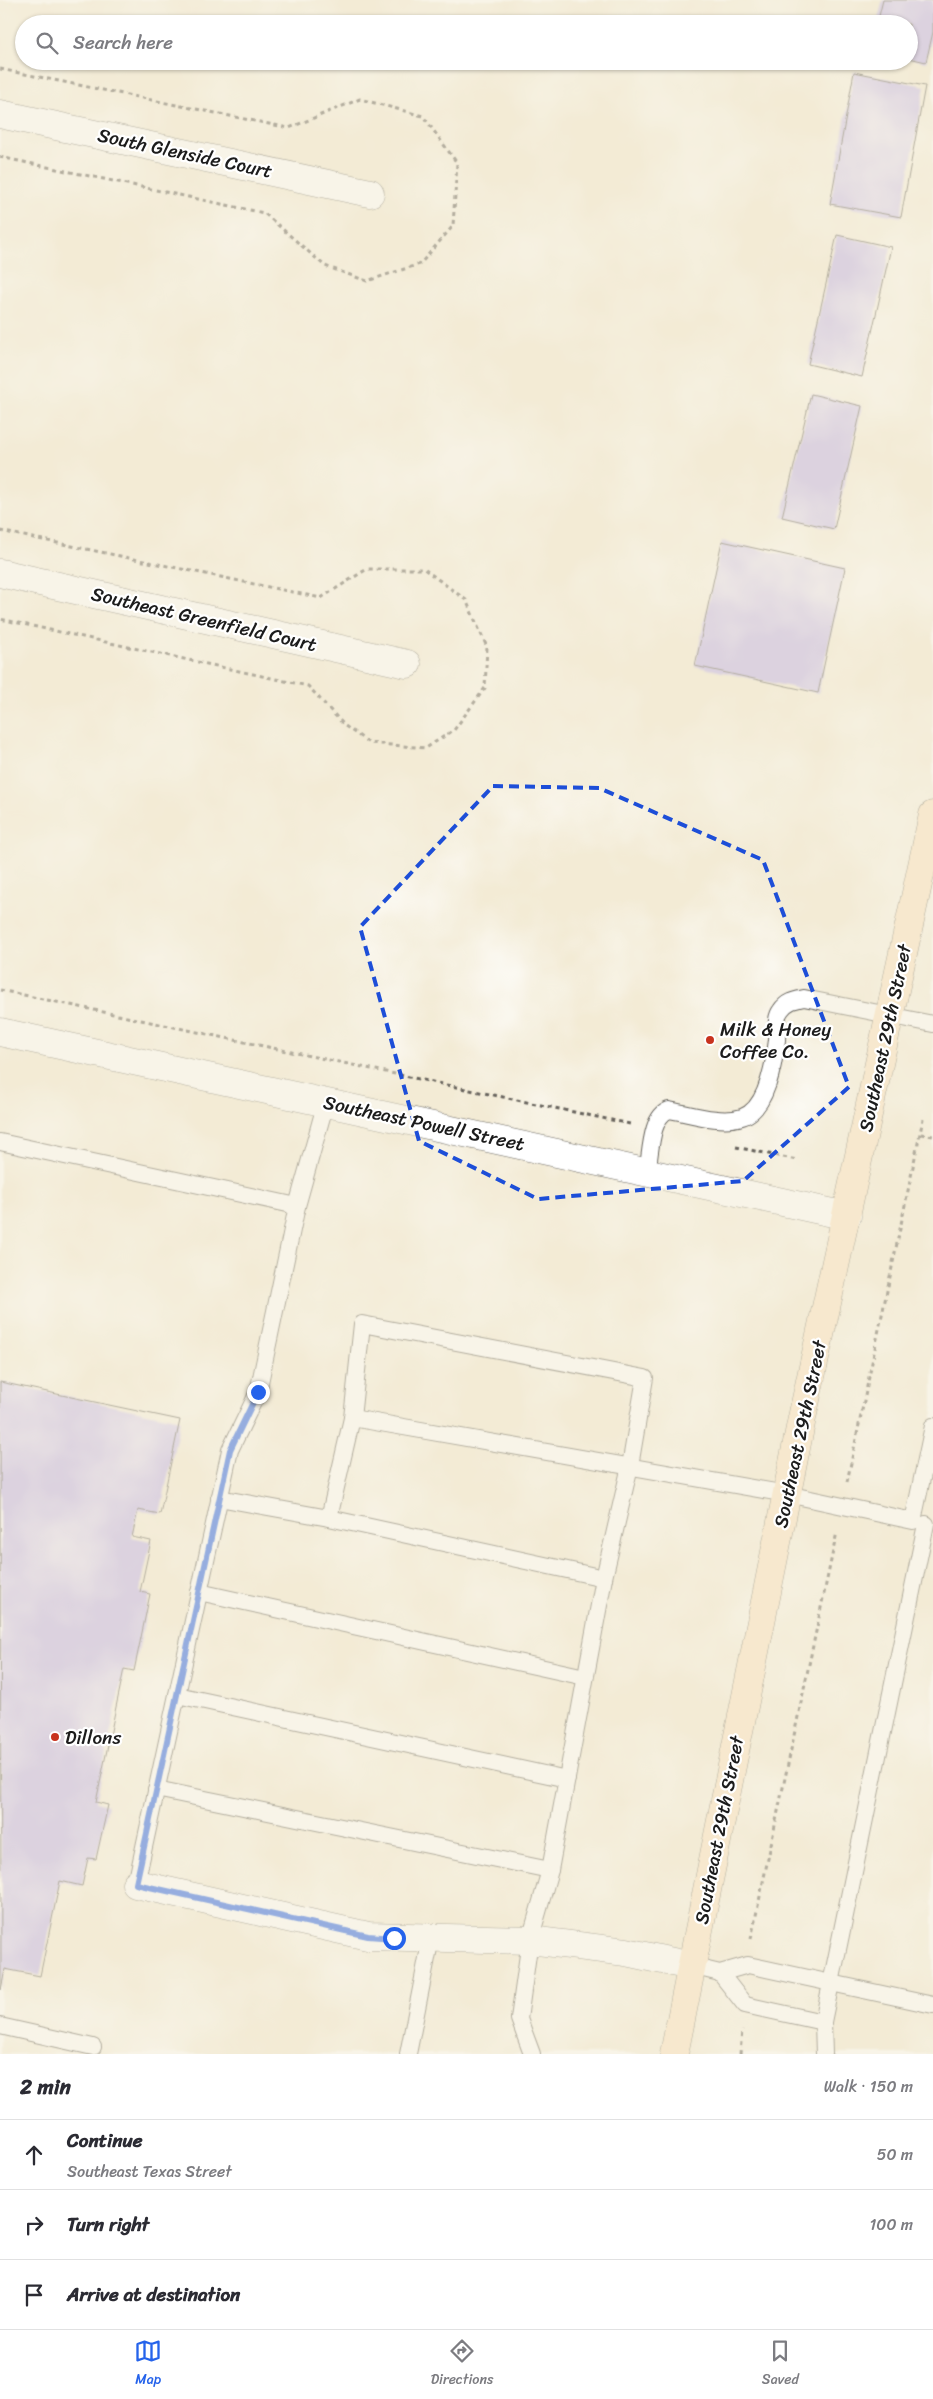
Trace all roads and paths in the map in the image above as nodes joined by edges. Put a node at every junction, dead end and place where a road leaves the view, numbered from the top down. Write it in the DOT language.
graph roads {
  1 [pos="0,114"];
  2 [pos="370,193"];
  3 [pos="0,573"];
  4 [pos="407,664"];
  5 [pos="933,815"];
  6 [pos="0,990"];
  7 [pos="890,1016"];
  8 [pos="933,1024"];
  9 [pos="0,1032"];
  10 [pos="326,1102"];
  11 [pos="923,1119"];
  12 [pos="655,1130"];
  13 [pos="921,1134"];
  14 [pos="933,1136"];
  15 [pos="0,1142"];
  16 [pos="730,1146"];
  17 [pos="796,1160"];
  18 [pos="647,1172"];
  19 [pos="298,1206"];
  20 [pos="847,1216"];
  21 [pos="352,1418"];
  22 [pos="933,1426"];
  23 [pos="630,1466"];
  24 [pos="787,1494"];
  25 [pos="219,1498"];
  26 [pos="842,1504"];
  27 [pos="329,1518"];
  28 [pos="926,1524"];
  29 [pos="604,1578"];
  30 [pos="199,1592"];
  31 [pos="586,1677"];
  32 [pos="177,1695"];
  33 [pos="567,1779"];
  34 [pos="156,1789"];
  35 [pos="550,1870"];
  36 [pos="136,1884"];
  37 [pos="431,1938"];
  38 [pos="530,1940"];
  39 [pos="748,1965"];
  40 [pos="691,1966"];
  41 [pos="720,1974"];
  42 [pos="831,1984"];
  43 [pos="744,2005"];
  44 [pos="933,2005"];
  45 [pos="823,2022"];
  46 [pos="0,2026"];
  47 [pos="93,2047"];
  48 [pos="408,2054"];
  49 [pos="532,2054"];
  50 [pos="674,2054"];
  51 [pos="740,2054"];
  52 [pos="824,2054"];
  1 -- 2 [label="street, South Glenside Court"];
  3 -- 4 [label="street, Southeast Greenfield Court"];
  5 -- 7 [label="main road, Southeast 29th Street"];
  6 -- 12 [label="path"];
  7 -- 8 [label="lane"];
  7 -- 12 [label="lane"];
  7 -- 20 [label="main road, Southeast 29th Street"];
  9 -- 10 [label="street, Southeast Powell Street"];
  10 -- 18 [label="street, Southeast Powell Street"];
  10 -- 19 [label="lane"];
  11 -- 13 [label="path"];
  12 -- 18 [label="lane"];
  13 -- 14 [label="path"];
  13 -- 26 [label="path"];
  15 -- 19 [label="lane"];
  16 -- 17 [label="path"];
  18 -- 20 [label="street, Southeast Powell Street"];
  19 -- 25 [label="lane"];
  20 -- 24 [label="main road, Southeast 29th Street"];
  21 -- 23 [label="lane"];
  21 -- 23 [label="lane"];
  21 -- 27 [label="lane"];
  22 -- 26 [label="lane"];
  23 -- 24 [label="lane"];
  23 -- 29 [label="lane"];
  24 -- 26 [label="lane"];
  24 -- 40 [label="main road, Southeast 29th Street"];
  25 -- 27 [label="lane"];
  25 -- 30 [label="lane"];
  26 -- 39 [label="path"];
  27 -- 29 [label="lane"];
  28 -- 42 [label="lane"];
  29 -- 31 [label="lane"];
  30 -- 31 [label="lane"];
  30 -- 32 [label="lane"];
  31 -- 33 [label="lane"];
  32 -- 33 [label="lane"];
  32 -- 34 [label="lane"];
  33 -- 35 [label="lane"];
  34 -- 35 [label="lane"];
  34 -- 36 [label="lane"];
  35 -- 38 [label="lane"];
  36 -- 37 [label="street"];
  37 -- 38 [label="street"];
  37 -- 48 [label="lane"];
  38 -- 40 [label="street"];
  38 -- 49 [label="lane"];
  39 -- 41 [label="lane"];
  39 -- 42 [label="lane"];
  40 -- 41 [label="lane"];
  40 -- 50 [label="main road, Southeast 29th Street"];
  41 -- 43 [label="lane"];
  42 -- 44 [label="lane"];
  42 -- 45 [label="lane"];
  43 -- 45 [label="lane"];
  43 -- 51 [label="path"];
  45 -- 52 [label="lane"];
  46 -- 47 [label="lane"];
}
